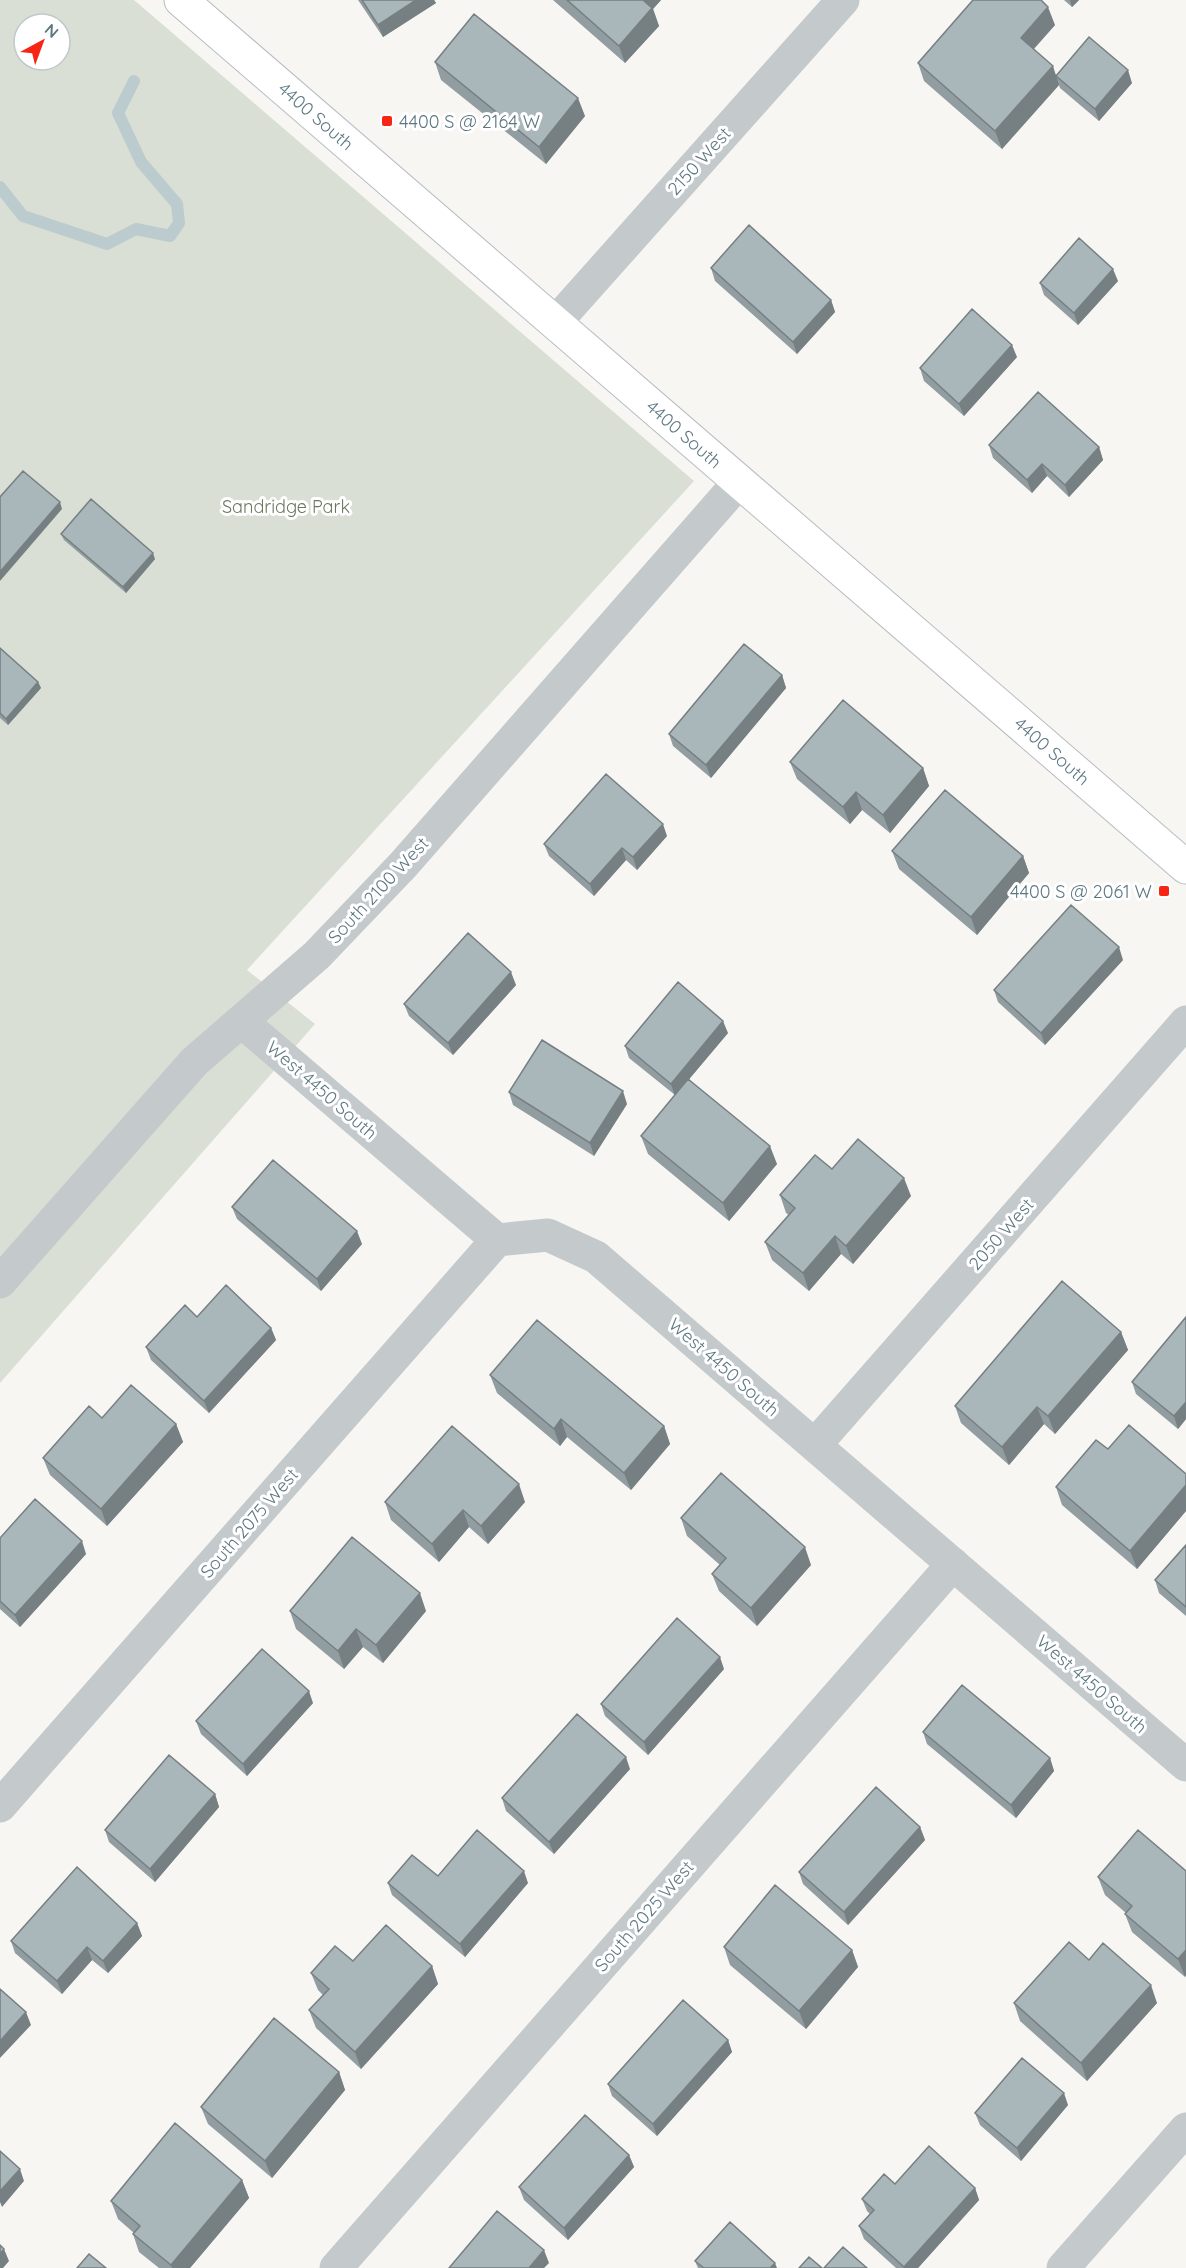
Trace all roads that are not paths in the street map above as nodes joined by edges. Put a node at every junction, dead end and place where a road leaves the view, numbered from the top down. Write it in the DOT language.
graph roads {
  1 [pos="182,0"];
  2 [pos="843,0"];
  3 [pos="555,323"];
  4 [pos="739,482"];
  5 [pos="1186,867"];
  6 [pos="241,1021"];
  7 [pos="1186,1022"];
  8 [pos="497,1240"];
  9 [pos="0,1282"];
  10 [pos="815,1445"];
  11 [pos="953,1564"];
  12 [pos="1186,1766"];
  13 [pos="0,1806"];
  14 [pos="1186,2129"];
  15 [pos="336,2268"];
  16 [pos="1063,2268"];
  1 -- 3 [label="street, 4400 South"];
  2 -- 3 [label="street, 2150 West"];
  3 -- 4 [label="street, 4400 South"];
  4 -- 5 [label="street, 4400 South"];
  4 -- 6 [label="street, South 2100 West"];
  6 -- 8 [label="street, West 4450 South"];
  6 -- 9 [label="street, South 2100 West"];
  7 -- 10 [label="street, 2050 West"];
  8 -- 10 [label="street, West 4450 South"];
  8 -- 13 [label="street, South 2075 West"];
  10 -- 11 [label="street, West 4450 South"];
  11 -- 12 [label="street, West 4450 South"];
  11 -- 15 [label="street, South 2025 West"];
  14 -- 16 [label="street"];
}
